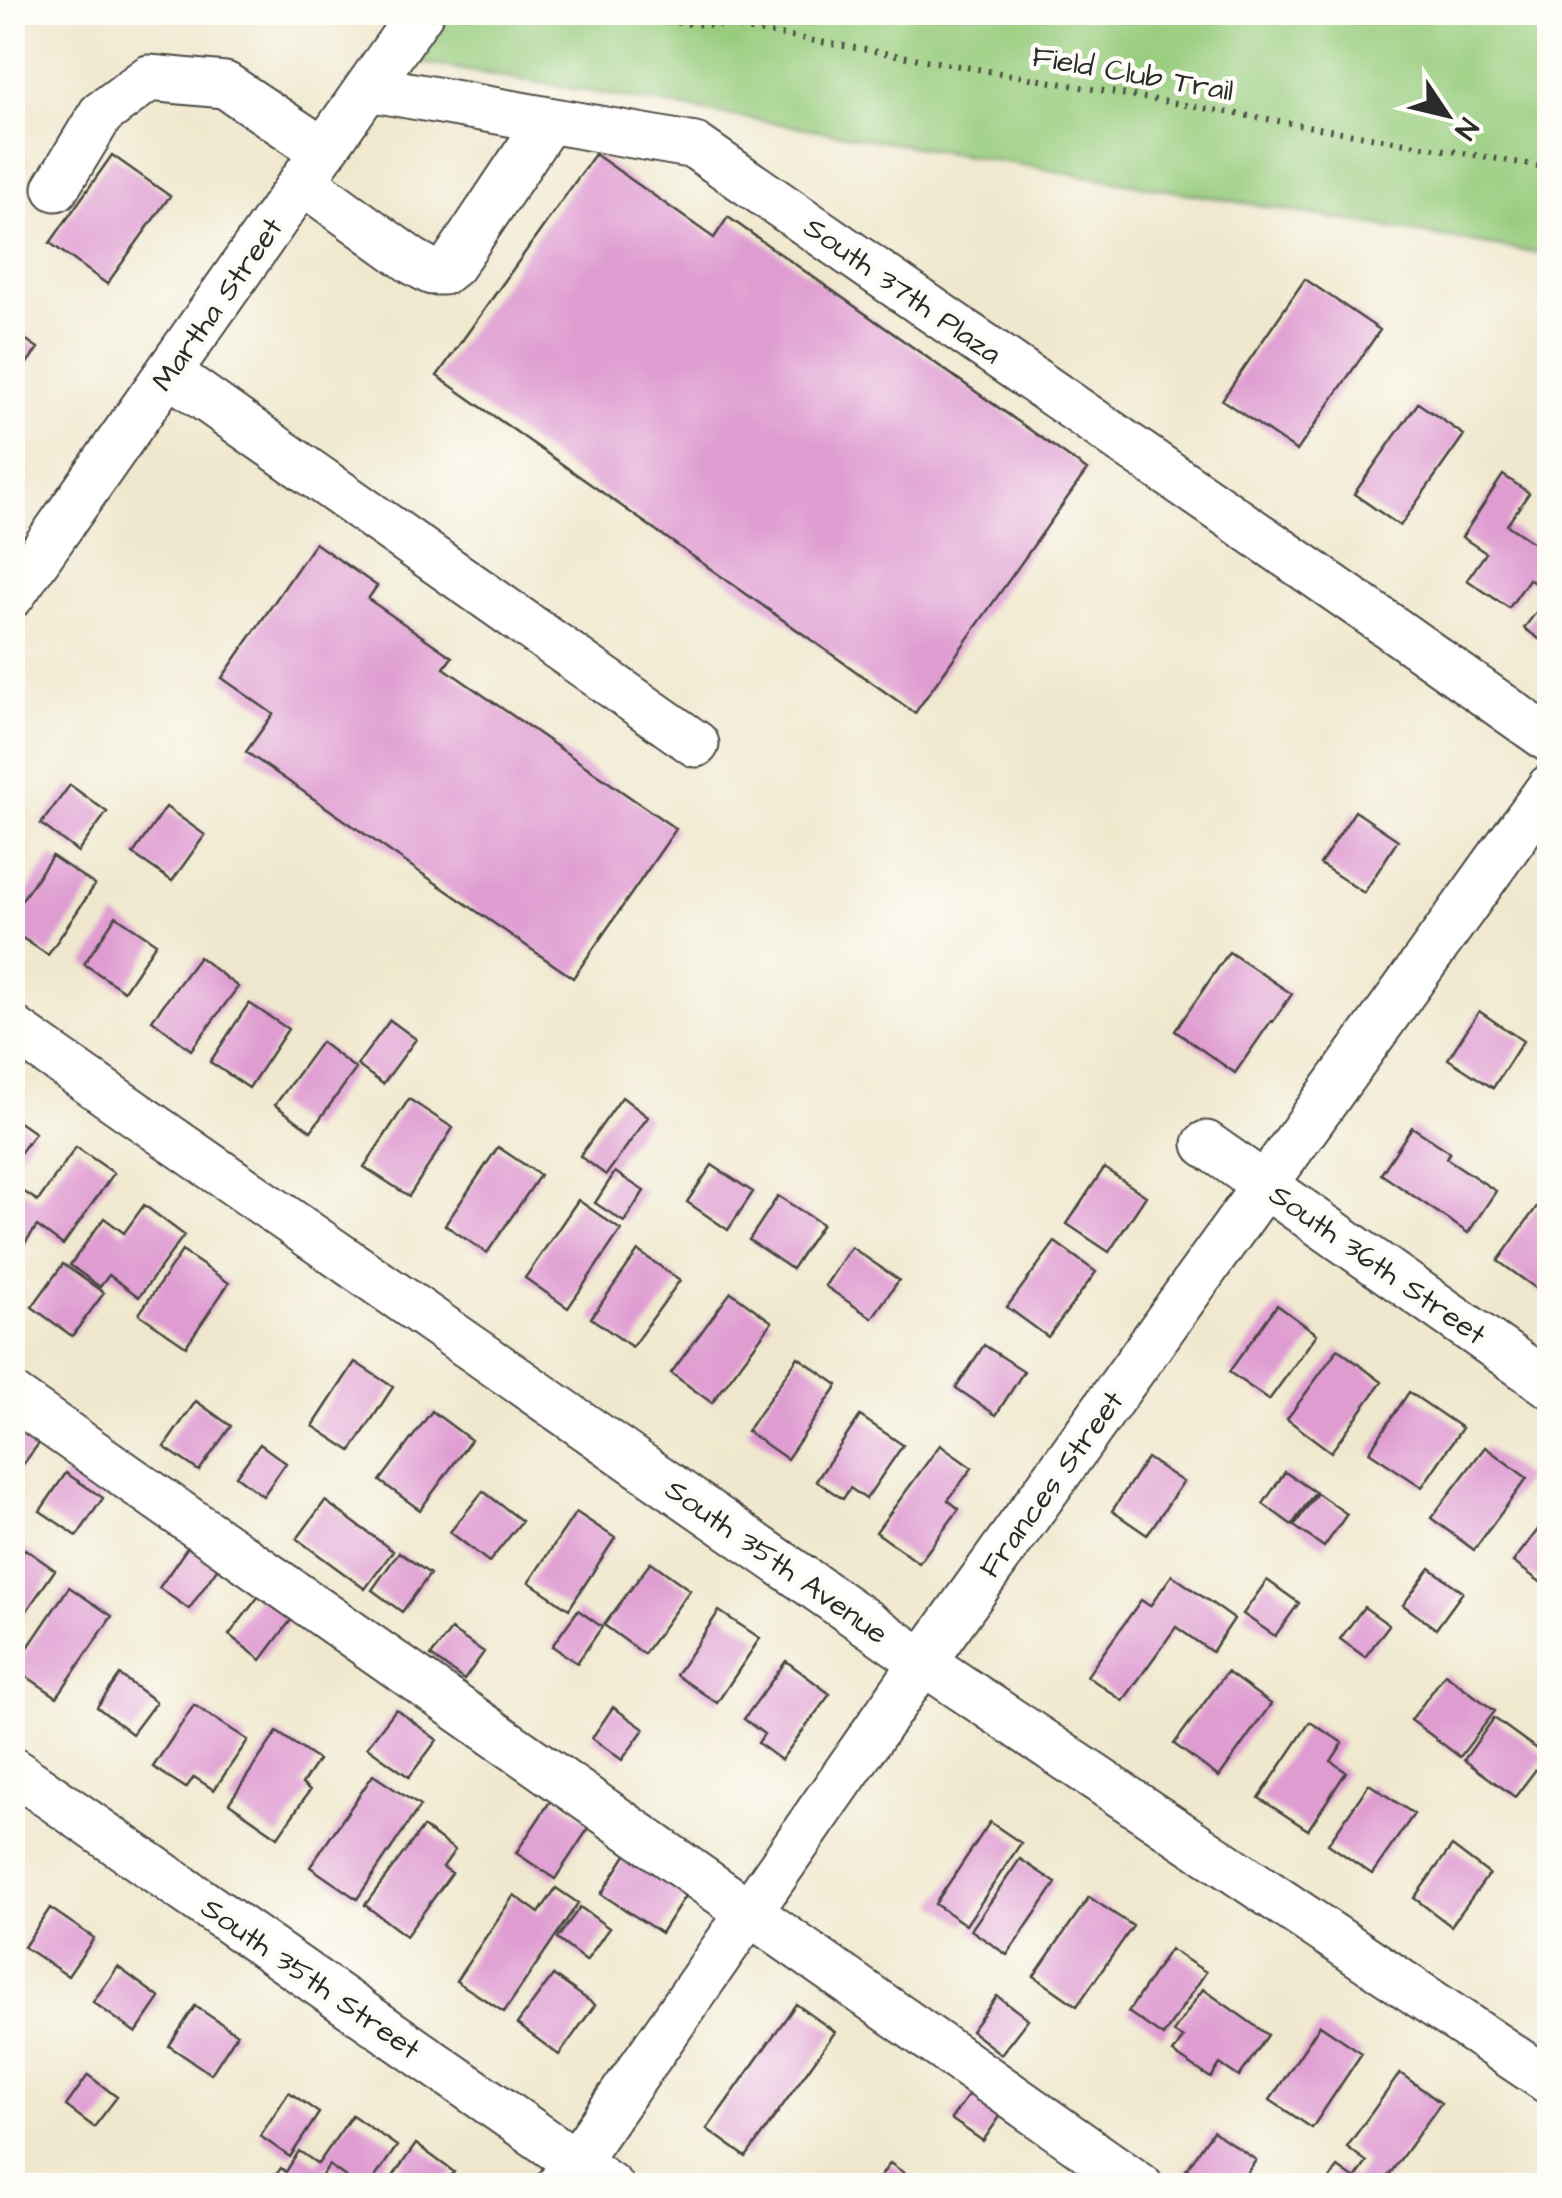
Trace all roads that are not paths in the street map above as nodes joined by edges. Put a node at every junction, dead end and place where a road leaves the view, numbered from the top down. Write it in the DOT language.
graph roads {
  1 [pos="420,12"];
  2 [pos="368,88"];
  3 [pos="548,121"];
  4 [pos="314,166"];
  5 [pos="56,188"];
  6 [pos="168,373"];
  7 [pos="12,596"];
  8 [pos="1550,740"];
  9 [pos="696,744"];
  10 [pos="1550,787"];
  11 [pos="12,1028"];
  12 [pos="1206,1144"];
  13 [pos="1266,1186"];
  14 [pos="1550,1385"];
  15 [pos="12,1396"];
  16 [pos="923,1662"];
  17 [pos="12,1770"];
  18 [pos="750,1911"];
  19 [pos="1550,2082"];
  20 [pos="582,2178"];
  21 [pos="1140,2186"];
  1 -- 2 [label="street, Martha Street"];
  2 -- 3 [label="street, South 37th Plaza"];
  2 -- 4 [label="street, Martha Street"];
  3 -- 4 [label="street"];
  3 -- 8 [label="street, South 37th Plaza"];
  4 -- 5 [label="street"];
  4 -- 6 [label="street, Martha Street"];
  6 -- 7 [label="street, Martha Street"];
  6 -- 9 [label="street"];
  10 -- 13 [label="street, Frances Street"];
  11 -- 16 [label="street, South 35th Avenue"];
  12 -- 13 [label="street, South 36th Street"];
  13 -- 14 [label="street, South 36th Street"];
  13 -- 16 [label="street, Frances Street"];
  15 -- 18 [label="street"];
  16 -- 18 [label="street, Frances Street"];
  16 -- 19 [label="street, South 35th Avenue"];
  17 -- 20 [label="street, South 35th Street"];
  18 -- 20 [label="street, Frances Street"];
  18 -- 21 [label="street"];
}
